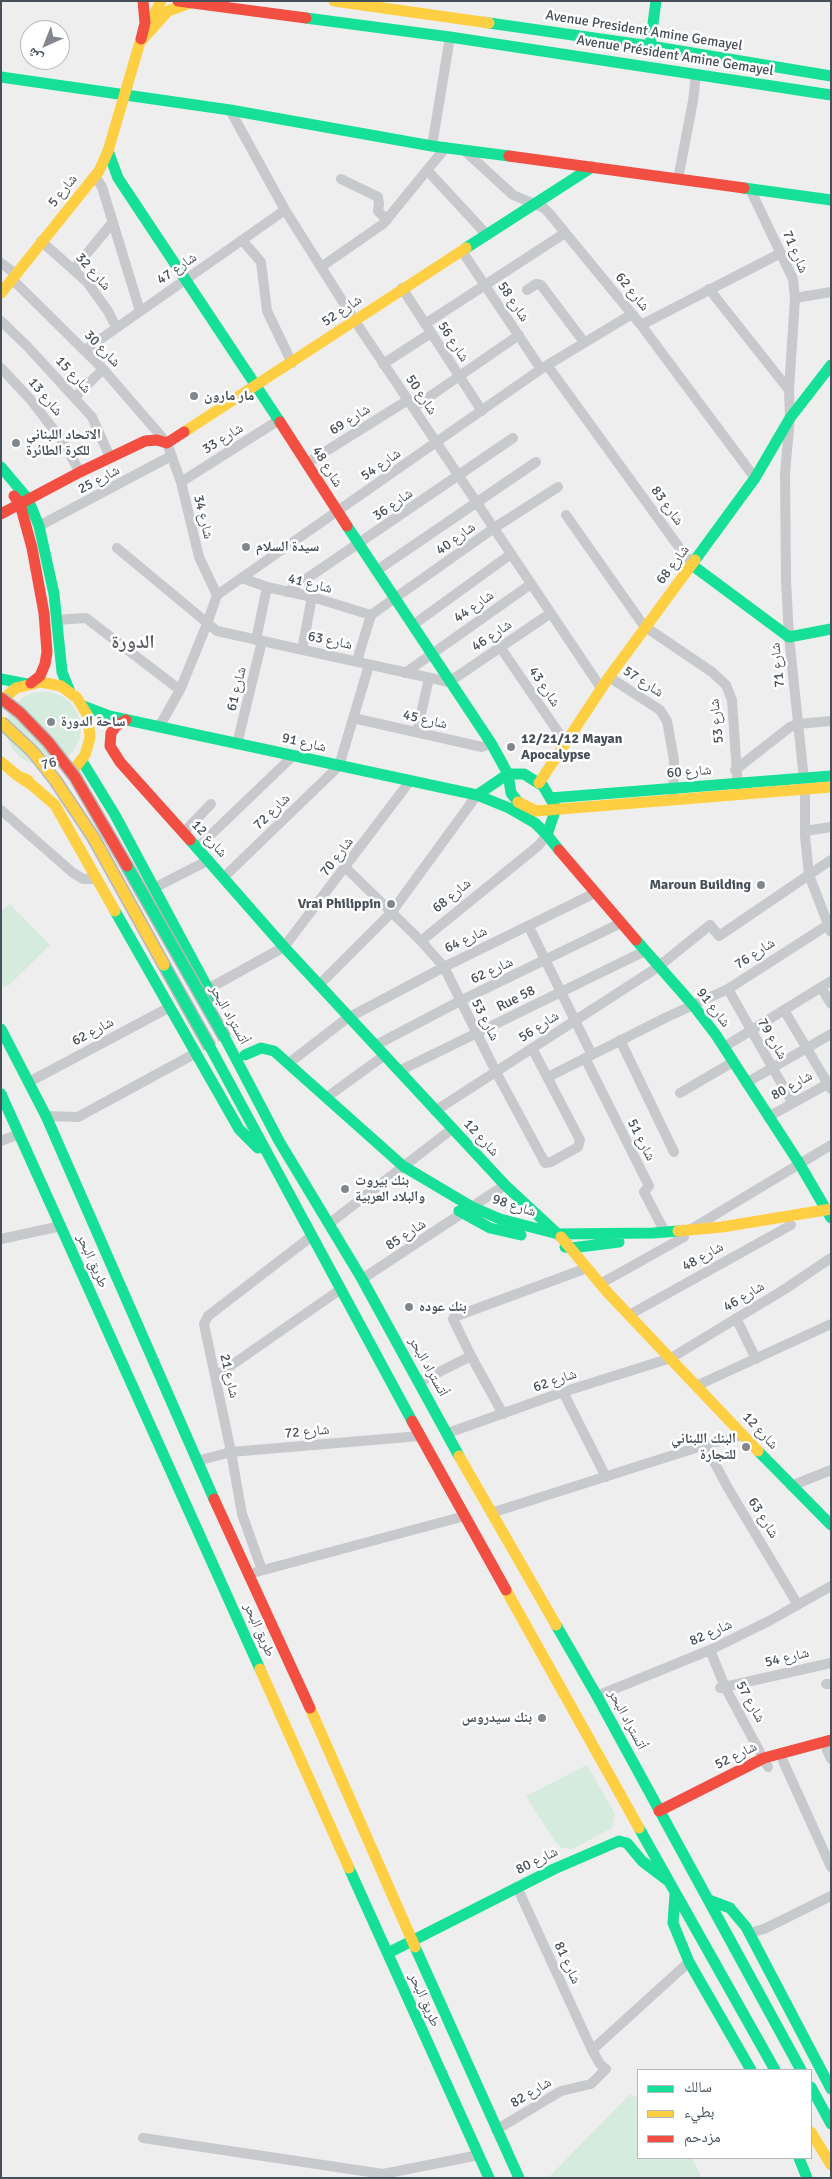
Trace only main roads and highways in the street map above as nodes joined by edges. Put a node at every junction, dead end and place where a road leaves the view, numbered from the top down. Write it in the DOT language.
graph roads {
  1 [pos="143,1"];
  2 [pos="162,1"];
  3 [pos="178,1"];
  4 [pos="334,1"];
  5 [pos="656,1"];
  6 [pos="190,3"];
  7 [pos="140,42"];
  8 [pos="650,46"];
  9 [pos="568,55"];
  10 [pos="831,76"];
  11 [pos="1,78"];
  12 [pos="123,95"];
  13 [pos="831,95"];
  14 [pos="108,150"];
  15 [pos="592,167"];
  16 [pos="97,174"];
  17 [pos="118,178"];
  18 [pos="831,200"];
  19 [pos="1,293"];
  20 [pos="831,365"];
  21 [pos="257,386"];
  22 [pos="1,467"];
  23 [pos="1,478"];
  24 [pos="24,501"];
  25 [pos="1,514"];
  26 [pos="692,566"];
  27 [pos="831,629"];
  28 [pos="1,679"];
  29 [pos="29,683"];
  30 [pos="70,692"];
  31 [pos="1,700"];
  32 [pos="84,706"];
  33 [pos="126,720"];
  34 [pos="1,722"];
  35 [pos="88,749"];
  36 [pos="82,761"];
  37 [pos="1,762"];
  38 [pos="120,762"];
  39 [pos="508,774"];
  40 [pos="18,776"];
  41 [pos="831,776"];
  42 [pos="539,782"];
  43 [pos="804,784"];
  44 [pos="831,787"];
  45 [pos="477,795"];
  46 [pos="553,803"];
  47 [pos="547,834"];
  48 [pos="1,1029"];
  49 [pos="246,1058"];
  50 [pos="300,1078"];
  51 [pos="1,1094"];
  52 [pos="279,1141"];
  53 [pos="275,1165"];
  54 [pos="401,1168"];
  55 [pos="468,1210"];
  56 [pos="830,1214"];
  57 [pos="688,1232"];
  58 [pos="558,1234"];
  59 [pos="571,1248"];
  60 [pos="831,1525"];
  61 [pos="830,1749"];
  62 [pos="763,1764"];
  63 [pos="661,1814"];
  64 [pos="667,1880"];
  65 [pos="675,1894"];
  66 [pos="709,1900"];
  67 [pos="414,1941"];
  68 [pos="388,1953"];
  69 [pos="729,1990"];
  70 [pos="750,2069"];
  71 [pos="762,2069"];
  72 [pos="774,2069"];
  73 [pos="800,2069"];
  74 [pos="812,2089"];
  75 [pos="831,2089"];
  76 [pos="831,2124"];
  77 [pos="812,2134"];
  78 [pos="485,2136"];
  79 [pos="812,2154"];
  80 [pos="799,2159"];
  81 [pos="831,2165"];
  82 [pos="489,2178"];
  83 [pos="519,2178"];
  84 [pos="807,2178"];
  85 [pos="826,2178"];
  1 -- 7 [label="main road"];
  2 -- 7 [label="main road"];
  3 -- 6 [label="main road"];
  4 -- 8 [label="main road, Avenue President Amine Gemayel"];
  5 -- 8 [label="main road"];
  6 -- 7 [label="main road"];
  6 -- 9 [label="main road, Avenue Président Amine Gemayel"];
  7 -- 12 [label="main road, شارع 5"];
  8 -- 9 [label="main road"];
  8 -- 10 [label="main road, Avenue President Amine Gemayel"];
  9 -- 13 [label="main road, Avenue Président Amine Gemayel"];
  11 -- 12 [label="main road"];
  12 -- 14 [label="main road, شارع 5"];
  12 -- 15 [label="main road"];
  14 -- 16 [label="main road, شارع 5"];
  14 -- 17 [label="main road, شارع 48"];
  15 -- 18 [label="main road"];
  15 -- 21 [label="main road, شارع 52"];
  16 -- 17 [label="main road"];
  16 -- 19 [label="main road, شارع 5"];
  17 -- 21 [label="main road, شارع 48"];
  20 -- 26 [label="main road, شارع 68"];
  21 -- 24 [label="main road, شارع 52"];
  21 -- 39 [label="main road, شارع 48"];
  22 -- 24 [label="main road"];
  23 -- 24 [label="main road"];
  24 -- 25 [label="main road"];
  24 -- 29 [label="main road"];
  24 -- 30 [label="main road"];
  26 -- 27 [label="main road, شارع 83"];
  26 -- 42 [label="main road, شارع 68"];
  28 -- 29 [label="main road"];
  29 -- 30 [label="main road"];
  29 -- 31 [label="main road"];
  30 -- 32 [label="main road"];
  31 -- 52 [label="main road, أتستراد البحر, bridge"];
  32 -- 33 [label="main road, شارع 91"];
  32 -- 35 [label="main road"];
  33 -- 38 [label="main road"];
  33 -- 45 [label="main road, شارع 91"];
  34 -- 53 [label="main road, bridge"];
  35 -- 36 [label="main road"];
  35 -- 38 [label="main road"];
  36 -- 40 [label="main road, 76"];
  36 -- 49 [label="main road"];
  37 -- 40 [label="main road"];
  38 -- 58 [label="main road, شارع 12"];
  39 -- 42 [label="main road"];
  39 -- 45 [label="main road"];
  39 -- 46 [label="main road, شارع 60"];
  40 -- 53 [label="main road"];
  41 -- 43 [label="main road, شارع 60"];
  42 -- 46 [label="main road"];
  43 -- 44 [label="main road, شارع 60"];
  43 -- 46 [label="main road, شارع 60"];
  45 -- 47 [label="main road, شارع 91"];
  46 -- 47 [label="main road"];
  47 -- 56 [label="main road, شارع 91"];
  48 -- 67 [label="main road"];
  49 -- 50 [label="main road, شارع 98"];
  49 -- 50 [label="main road, شارع 98"];
  49 -- 52 [label="main road"];
  50 -- 54 [label="main road, شارع 98"];
  50 -- 54 [label="main road, شارع 98"];
  51 -- 68 [label="main road, طريق البحر"];
  52 -- 63 [label="main road, أتستراد البحر"];
  53 -- 64 [label="main road"];
  54 -- 55 [label="main road, شارع 98"];
  55 -- 58 [label="main road, شارع 98"];
  55 -- 59 [label="main road, شارع 98"];
  56 -- 57 [label="main road, شارع 98"];
  56 -- 57 [label="main road, شارع 98"];
  57 -- 58 [label="main road, شارع 98"];
  57 -- 59 [label="main road, شارع 98"];
  58 -- 59 [label="main road, شارع 12"];
  59 -- 60 [label="main road, شارع 12"];
  61 -- 62 [label="main road, شارع 52"];
  61 -- 62 [label="main road, شارع 52"];
  62 -- 63 [label="main road, شارع 52"];
  63 -- 66 [label="main road, أتستراد البحر"];
  64 -- 65 [label="main road"];
  64 -- 67 [label="main road, شارع 80"];
  65 -- 69 [label="main road"];
  65 -- 70 [label="main road"];
  66 -- 73 [label="main road, أتستراد البحر"];
  66 -- 75 [label="main road"];
  67 -- 68 [label="main road, شارع 80"];
  67 -- 78 [label="main road"];
  68 -- 78 [label="main road, طريق البحر"];
  69 -- 71 [label="main road"];
  69 -- 72 [label="main road"];
  74 -- 76 [label="main road"];
  77 -- 81 [label="main road"];
  78 -- 82 [label="main road, طريق البحر"];
  78 -- 83 [label="main road"];
  79 -- 85 [label="main road"];
  80 -- 84 [label="main road"];
}
